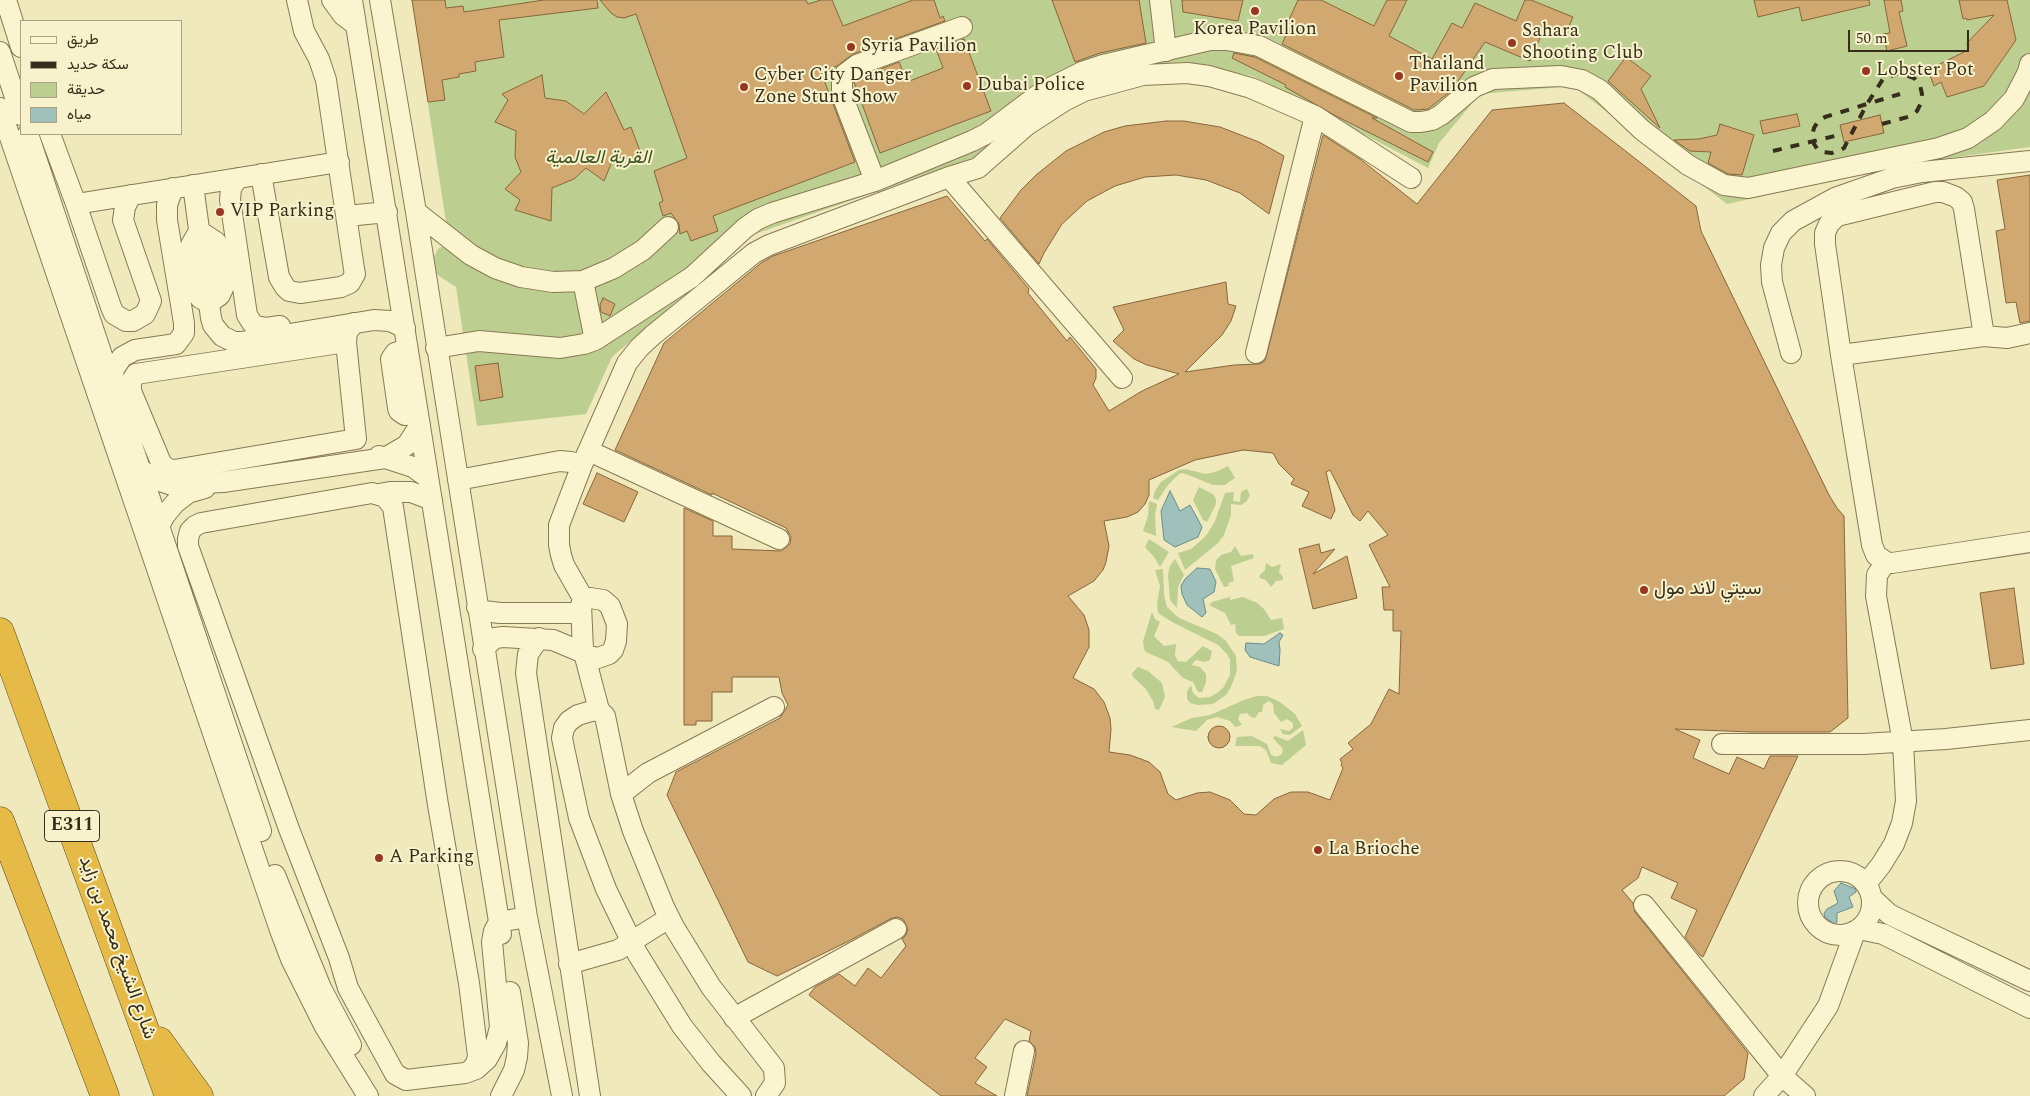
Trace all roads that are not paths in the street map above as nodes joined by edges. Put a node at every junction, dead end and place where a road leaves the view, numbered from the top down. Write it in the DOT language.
graph roads {
  1 [pos="6,0"];
  2 [pos="297,0"];
  3 [pos="332,0"];
  4 [pos="352,0"];
  5 [pos="380,0"];
  6 [pos="1160,0"];
  7 [pos="356,25"];
  8 [pos="962,27"];
  9 [pos="20,44"];
  10 [pos="1166,51"];
  11 [pos="0,52"];
  12 [pos="2030,64"];
  13 [pos="0,108"];
  14 [pos="20,112"];
  15 [pos="1315,116"];
  16 [pos="28,135"];
  17 [pos="50,135"];
  18 [pos="2030,161"];
  19 [pos="338,162"];
  20 [pos="261,174"];
  21 [pos="949,177"];
  22 [pos="238,178"];
  23 [pos="1411,178"];
  24 [pos="875,181"];
  25 [pos="193,185"];
  26 [pos="173,188"];
  27 [pos="131,195"];
  28 [pos="76,204"];
  29 [pos="387,212"];
  30 [pos="416,212"];
  31 [pos="347,216"];
  32 [pos="668,227"];
  33 [pos="583,281"];
  34 [pos="399,290"];
  35 [pos="354,323"];
  36 [pos="405,328"];
  37 [pos="2030,333"];
  38 [pos="1984,336"];
  39 [pos="595,340"];
  40 [pos="346,342"];
  41 [pos="436,348"];
  42 [pos="1256,352"];
  43 [pos="1791,354"];
  44 [pos="1840,355"];
  45 [pos="1122,378"];
  46 [pos="112,384"];
  47 [pos="419,419"];
  48 [pos="356,439"];
  49 [pos="385,458"];
  50 [pos="585,458"];
  51 [pos="139,468"];
  52 [pos="428,478"];
  53 [pos="458,480"];
  54 [pos="223,482"];
  55 [pos="379,494"];
  56 [pos="432,500"];
  57 [pos="158,526"];
  58 [pos="779,540"];
  59 [pos="2030,542"];
  60 [pos="1886,562"];
  61 [pos="477,606"];
  62 [pos="582,607"];
  63 [pos="0,632"];
  64 [pos="539,638"];
  65 [pos="483,649"];
  66 [pos="584,653"];
  67 [pos="774,707"];
  68 [pos="599,710"];
  69 [pos="2030,730"];
  70 [pos="1903,742"];
  71 [pos="1722,744"];
  72 [pos="621,794"];
  73 [pos="0,821"];
  74 [pos="292,838"];
  75 [pos="1869,891"];
  76 [pos="1644,905"];
  77 [pos="527,917"];
  78 [pos="669,918"];
  79 [pos="499,922"];
  80 [pos="896,929"];
  81 [pos="1857,930"];
  82 [pos="632,942"];
  83 [pos="569,964"];
  84 [pos="2030,981"];
  85 [pos="321,988"];
  86 [pos="2030,1008"];
  87 [pos="734,1018"];
  88 [pos="143,1021"];
  89 [pos="1024,1051"];
  90 [pos="470,1071"];
  91 [pos="1782,1076"];
  92 [pos="105,1096"];
  93 [pos="170,1096"];
  94 [pos="199,1096"];
  95 [pos="368,1096"];
  96 [pos="382,1096"];
  97 [pos="501,1096"];
  98 [pos="562,1096"];
  99 [pos="590,1096"];
  100 [pos="741,1096"];
  101 [pos="766,1096"];
  102 [pos="1015,1096"];
  103 [pos="1764,1096"];
  104 [pos="1804,1096"];
  1 -- 9 [label="street"];
  2 -- 19 [label="street"];
  3 -- 7 [label="street"];
  4 -- 7 [label="street"];
  5 -- 30 [label="street"];
  6 -- 10 [label="street"];
  7 -- 29 [label="street"];
  8 -- 24 [label="street"];
  10 -- 12 [label="street"];
  10 -- 24 [label="street"];
  11 -- 14 [label="street"];
  13 -- 95 [label="street"];
  15 -- 21 [label="street"];
  15 -- 23 [label="street"];
  15 -- 42 [label="street"];
  16 -- 46 [label="street"];
  17 -- 28 [label="street"];
  18 -- 43 [label="street"];
  19 -- 20 [label="street"];
  19 -- 31 [label="street"];
  20 -- 22 [label="street"];
  20 -- 31 [label="street"];
  21 -- 45 [label="street"];
  21 -- 50 [label="street"];
  22 -- 25 [label="street"];
  22 -- 34 [label="street"];
  24 -- 39 [label="street"];
  25 -- 26 [label="street"];
  25 -- 35 [label="street"];
  26 -- 27 [label="street"];
  26 -- 46 [label="street"];
  27 -- 28 [label="street"];
  27 -- 28 [label="street"];
  29 -- 31 [label="street"];
  29 -- 34 [label="street"];
  30 -- 33 [label="street"];
  30 -- 41 [label="street"];
  32 -- 33 [label="street"];
  33 -- 39 [label="street"];
  34 -- 36 [label="street"];
  35 -- 36 [label="street"];
  35 -- 40 [label="street"];
  36 -- 47 [label="street"];
  37 -- 38 [label="street"];
  38 -- 44 [label="street"];
  38 -- 44 [label="street"];
  39 -- 41 [label="street"];
  40 -- 48 [label="street"];
  40 -- 48 [label="street"];
  41 -- 53 [label="street"];
  44 -- 60 [label="street"];
  46 -- 51 [label="street"];
  47 -- 49 [label="street"];
  47 -- 52 [label="street"];
  48 -- 49 [label="street"];
  49 -- 52 [label="street"];
  49 -- 54 [label="street"];
  50 -- 53 [label="street"];
  50 -- 58 [label="street"];
  50 -- 62 [label="street"];
  51 -- 54 [label="street"];
  51 -- 57 [label="street"];
  52 -- 56 [label="street"];
  53 -- 61 [label="street"];
  54 -- 57 [label="street"];
  55 -- 56 [label="street"];
  55 -- 74 [label="street"];
  55 -- 90 [label="street"];
  56 -- 79 [label="street"];
  57 -- 85 [label="street"];
  59 -- 60 [label="street"];
  60 -- 70 [label="street"];
  61 -- 62 [label="street"];
  61 -- 65 [label="street"];
  62 -- 66 [label="street"];
  62 -- 66 [label="street"];
  63 -- 88 [label="highway, شارع الشيخ محمد بن زايد / E311"];
  64 -- 65 [label="street"];
  64 -- 66 [label="street"];
  64 -- 83 [label="street"];
  65 -- 77 [label="street"];
  66 -- 68 [label="street"];
  67 -- 72 [label="street"];
  68 -- 72 [label="street"];
  68 -- 82 [label="street"];
  69 -- 70 [label="street"];
  70 -- 71 [label="street"];
  70 -- 75 [label="street"];
  72 -- 78 [label="street"];
  73 -- 92 [label="highway"];
  74 -- 85 [label="street"];
  74 -- 90 [label="street"];
  75 -- 81 [label="street"];
  75 -- 81 [label="street"];
  75 -- 84 [label="street"];
  76 -- 91 [label="street"];
  77 -- 79 [label="street"];
  77 -- 98 [label="street"];
  78 -- 82 [label="street"];
  78 -- 87 [label="street"];
  79 -- 90 [label="street"];
  79 -- 97 [label="street"];
  80 -- 87 [label="street"];
  81 -- 86 [label="street"];
  81 -- 91 [label="street"];
  82 -- 83 [label="street"];
  82 -- 100 [label="street"];
  83 -- 99 [label="street"];
  85 -- 96 [label="street"];
  87 -- 101 [label="street"];
  88 -- 93 [label="highway, شارع الشيخ محمد بن زايد / E311"];
  88 -- 94 [label="highway"];
  89 -- 102 [label="street"];
  91 -- 103 [label="street"];
  91 -- 104 [label="street"];
}
